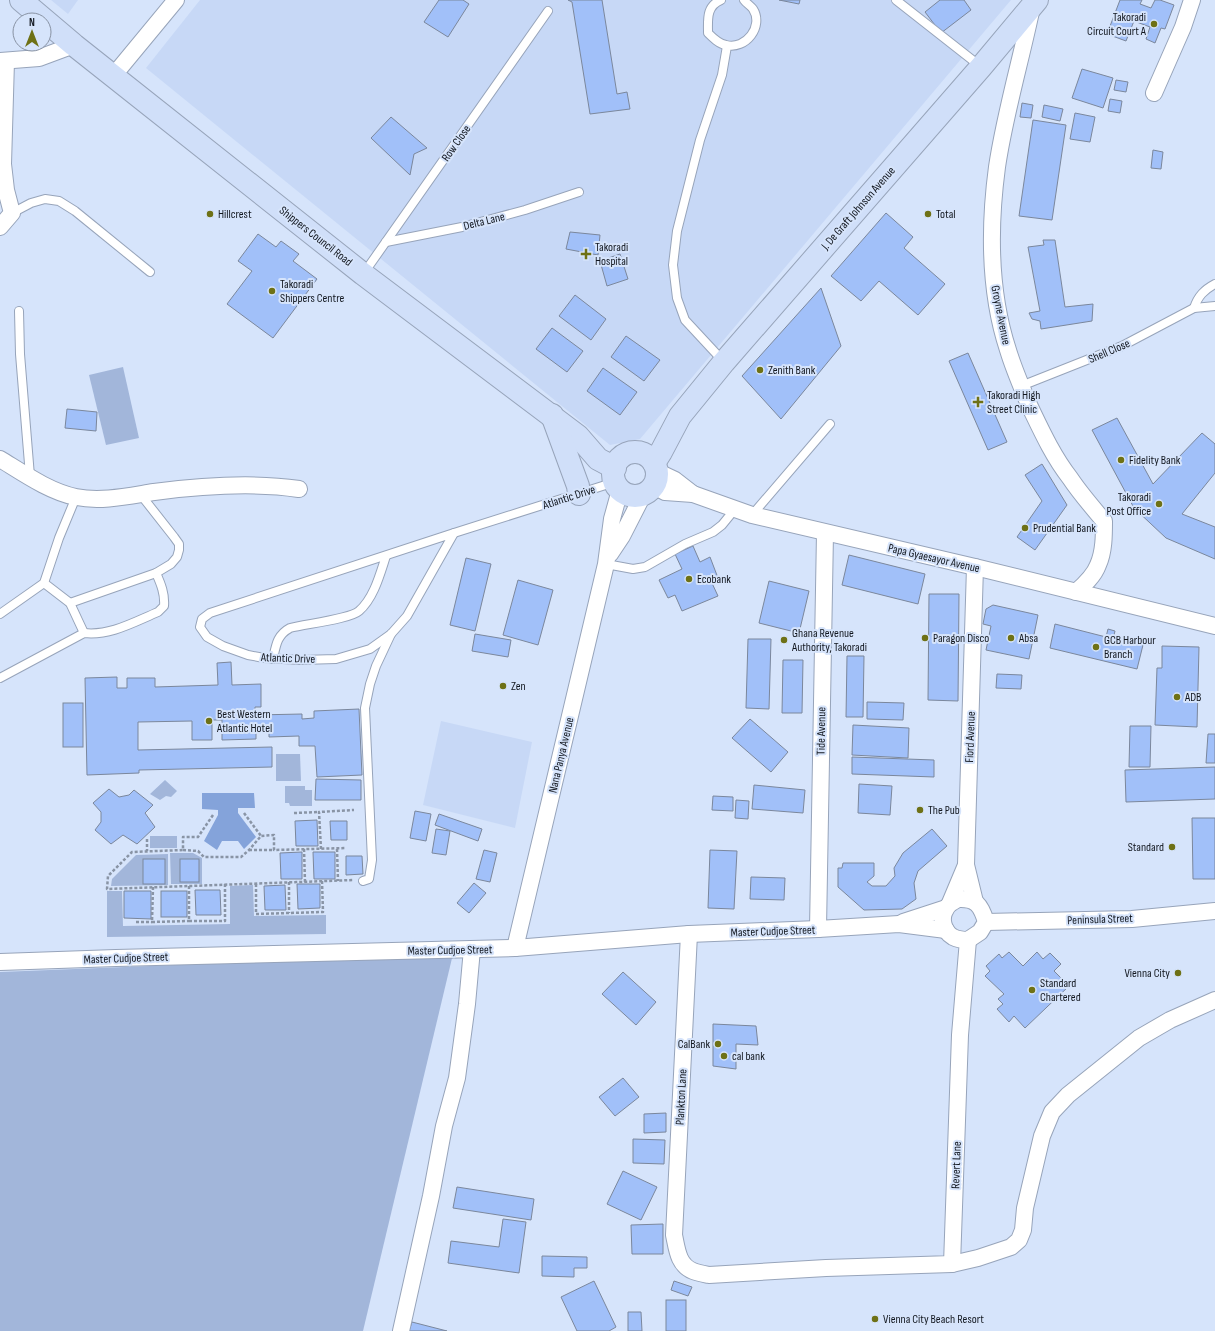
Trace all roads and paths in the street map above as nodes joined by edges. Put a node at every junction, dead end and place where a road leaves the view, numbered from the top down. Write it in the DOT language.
graph roads {
  1 [pos="21,0"];
  2 [pos="176,0"];
  3 [pos="721,0"];
  4 [pos="744,0"];
  5 [pos="896,0"];
  6 [pos="1192,0"];
  7 [pos="1034,3"];
  8 [pos="548,11"];
  9 [pos="74,44"];
  10 [pos="727,46"];
  11 [pos="3,61"];
  12 [pos="981,67"];
  13 [pos="114,75"];
  14 [pos="1154,93"];
  15 [pos="579,192"];
  16 [pos="12,213"];
  17 [pos="0,227"];
  18 [pos="386,242"];
  19 [pos="150,272"];
  20 [pos="363,274"];
  21 [pos="1215,284"];
  22 [pos="1215,306"];
  23 [pos="1194,308"];
  24 [pos="18,311"];
  25 [pos="724,362"];
  26 [pos="1021,386"];
  27 [pos="552,415"];
  28 [pos="830,424"];
  29 [pos="0,460"];
  30 [pos="635,474"];
  31 [pos="30,476"];
  32 [pos="299,489"];
  33 [pos="141,494"];
  34 [pos="579,494"];
  35 [pos="76,497"];
  36 [pos="735,509"];
  37 [pos="752,515"];
  38 [pos="454,533"];
  39 [pos="825,533"];
  40 [pos="386,556"];
  41 [pos="606,562"];
  42 [pos="975,567"];
  43 [pos="156,573"];
  44 [pos="44,583"];
  45 [pos="1076,592"];
  46 [pos="70,603"];
  47 [pos="0,614"];
  48 [pos="1215,626"];
  49 [pos="84,633"];
  50 [pos="391,634"];
  51 [pos="273,659"];
  52 [pos="0,678"];
  53 [pos="354,810"];
  54 [pos="319,812"];
  55 [pos="244,813"];
  56 [pos="294,813"];
  57 [pos="213,815"];
  58 [pos="261,836"];
  59 [pos="147,839"];
  60 [pos="337,848"];
  61 [pos="346,848"];
  62 [pos="304,849"];
  63 [pos="321,849"];
  64 [pos="183,850"];
  65 [pos="249,850"];
  66 [pos="274,850"];
  67 [pos="147,851"];
  68 [pos="966,864"];
  69 [pos="360,880"];
  70 [pos="322,881"];
  71 [pos="338,881"];
  72 [pos="289,882"];
  73 [pos="306,882"];
  74 [pos="225,884"];
  75 [pos="256,884"];
  76 [pos="189,886"];
  77 [pos="153,887"];
  78 [pos="975,902"];
  79 [pos="948,906"];
  80 [pos="1215,912"];
  81 [pos="289,913"];
  82 [pos="189,921"];
  83 [pos="136,922"];
  84 [pos="152,922"];
  85 [pos="986,922"];
  86 [pos="899,924"];
  87 [pos="818,929"];
  88 [pos="946,930"];
  89 [pos="689,934"];
  90 [pos="968,940"];
  91 [pos="515,948"];
  92 [pos="472,949"];
  93 [pos="0,962"];
  94 [pos="1215,1000"];
  95 [pos="952,1264"];
  96 [pos="400,1331"];
  1 -- 9 [label="street, Shippers Council Road"];
  2 -- 13 [label="street"];
  3 -- 10 [label="lane"];
  4 -- 10 [label="lane"];
  5 -- 12 [label="lane"];
  6 -- 14 [label="street"];
  7 -- 12 [label="street, J. De Graft Johnson Avenue"];
  7 -- 26 [label="street, Groyne Avenue"];
  8 -- 18 [label="lane, Row Close"];
  9 -- 11 [label="street"];
  9 -- 13 [label="street, Shippers Council Road"];
  10 -- 25 [label="lane"];
  11 -- 16 [label="street"];
  12 -- 25 [label="street, J. De Graft Johnson Avenue"];
  13 -- 20 [label="street, Shippers Council Road"];
  15 -- 18 [label="lane, Delta Lane"];
  16 -- 17 [label="street"];
  16 -- 19 [label="lane"];
  18 -- 20 [label="lane, Row Close"];
  20 -- 27 [label="street, Shippers Council Road"];
  21 -- 23 [label="lane"];
  22 -- 23 [label="lane, Shell Close"];
  23 -- 26 [label="lane, Shell Close"];
  24 -- 31 [label="lane"];
  25 -- 30 [label="street, J. De Graft Johnson Avenue"];
  26 -- 45 [label="street, Groyne Avenue"];
  27 -- 30 [label="street, Shippers Council Road"];
  27 -- 34 [label="street"];
  28 -- 37 [label="lane"];
  29 -- 31 [label="street"];
  30 -- 34 [label="lane, Atlantic Drive"];
  30 -- 36 [label="street, Papa Gyaesayor Avenue"];
  30 -- 41 [label="street, Nana Panya Avenue"];
  30 -- 41 [label="street, Nana Panya Avenue"];
  31 -- 35 [label="street"];
  32 -- 33 [label="street"];
  33 -- 35 [label="street"];
  33 -- 43 [label="lane"];
  34 -- 38 [label="lane, Atlantic Drive"];
  35 -- 44 [label="lane"];
  36 -- 37 [label="street, Papa Gyaesayor Avenue"];
  36 -- 41 [label="lane"];
  37 -- 39 [label="street, Papa Gyaesayor Avenue"];
  38 -- 40 [label="lane, Atlantic Drive"];
  38 -- 50 [label="lane, Atlantic Drive"];
  39 -- 42 [label="street, Papa Gyaesayor Avenue"];
  39 -- 87 [label="street, Tide Avenue"];
  40 -- 51 [label="lane"];
  40 -- 51 [label="lane, Atlantic Drive"];
  41 -- 91 [label="street, Nana Panya Avenue"];
  42 -- 45 [label="street, Papa Gyaesayor Avenue"];
  42 -- 68 [label="street, Fiord Avenue"];
  43 -- 46 [label="lane"];
  43 -- 49 [label="lane"];
  44 -- 46 [label="lane"];
  44 -- 47 [label="lane"];
  45 -- 48 [label="street, Papa Gyaesayor Avenue"];
  46 -- 49 [label="lane"];
  49 -- 52 [label="lane"];
  50 -- 51 [label="lane, Atlantic Drive"];
  50 -- 69 [label="lane"];
  53 -- 54 [label="path"];
  54 -- 56 [label="path"];
  54 -- 63 [label="path"];
  55 -- 58 [label="path"];
  57 -- 64 [label="path"];
  58 -- 65 [label="path"];
  58 -- 66 [label="path"];
  59 -- 67 [label="path"];
  60 -- 61 [label="path"];
  60 -- 63 [label="path"];
  60 -- 71 [label="path"];
  62 -- 63 [label="path"];
  62 -- 66 [label="path"];
  62 -- 73 [label="path"];
  64 -- 65 [label="path"];
  64 -- 67 [label="path"];
  65 -- 66 [label="path"];
  67 -- 77 [label="path"];
  68 -- 78 [label="street"];
  68 -- 79 [label="street, Fiord Avenue"];
  69 -- 71 [label="path"];
  70 -- 71 [label="path"];
  70 -- 73 [label="path"];
  70 -- 81 [label="path"];
  72 -- 73 [label="path"];
  72 -- 75 [label="path"];
  72 -- 81 [label="path"];
  74 -- 75 [label="path"];
  74 -- 76 [label="path"];
  74 -- 82 [label="path"];
  75 -- 81 [label="path"];
  76 -- 77 [label="path"];
  76 -- 82 [label="path"];
  77 -- 84 [label="path"];
  78 -- 79 [label="street"];
  78 -- 85 [label="street"];
  79 -- 86 [label="street, Master Cudjoe Street"];
  79 -- 88 [label="street"];
  80 -- 85 [label="street, Peninsula Street"];
  82 -- 84 [label="path"];
  83 -- 84 [label="path"];
  85 -- 90 [label="street"];
  86 -- 87 [label="street, Master Cudjoe Street"];
  86 -- 88 [label="street, Master Cudjoe Street"];
  87 -- 89 [label="street, Master Cudjoe Street"];
  88 -- 90 [label="street"];
  89 -- 91 [label="street, Master Cudjoe Street"];
  89 -- 95 [label="street, Plankton Lane"];
  90 -- 95 [label="street, Revert Lane"];
  91 -- 92 [label="street, Master Cudjoe Street"];
  92 -- 93 [label="street, Master Cudjoe Street"];
  92 -- 96 [label="street"];
  94 -- 95 [label="street"];
}
